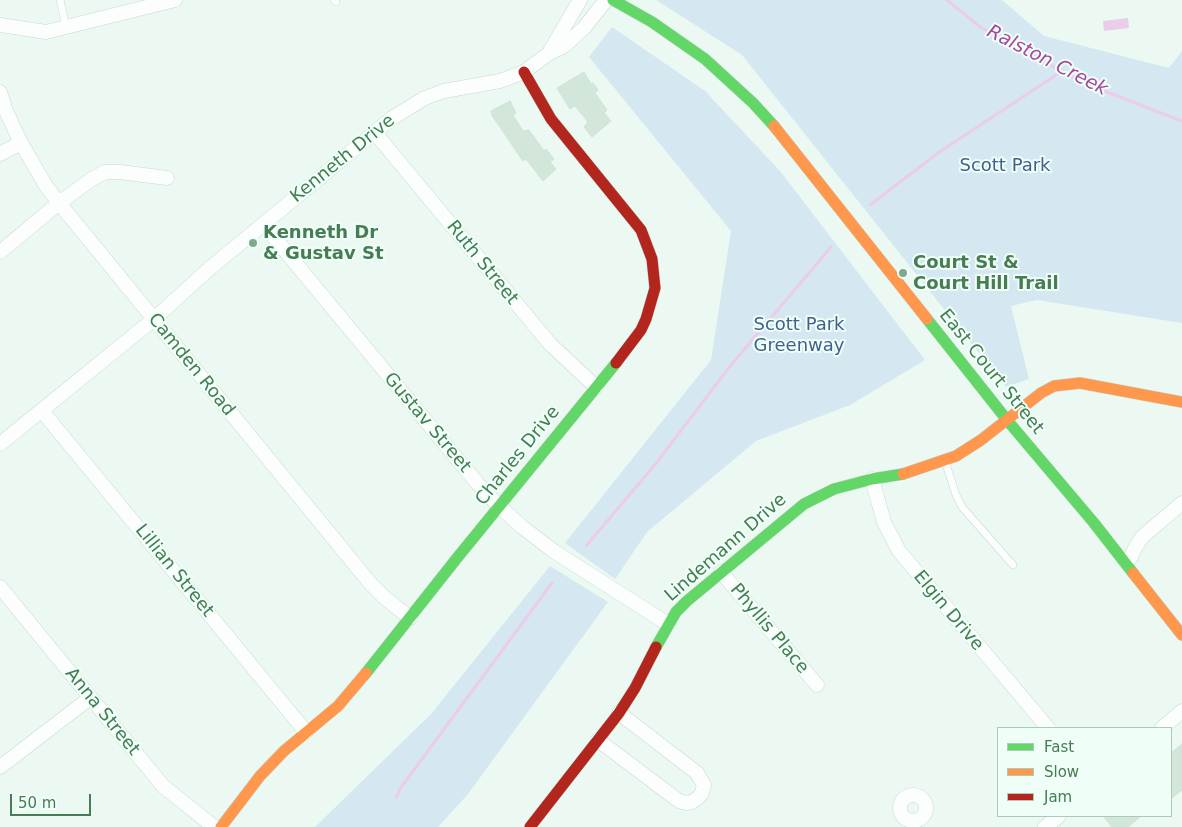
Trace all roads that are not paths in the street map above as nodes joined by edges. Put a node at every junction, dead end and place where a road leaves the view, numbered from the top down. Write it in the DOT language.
graph roads {
  1 [pos="60,0"];
  2 [pos="175,0"];
  3 [pos="580,0"];
  4 [pos="606,0"];
  5 [pos="613,0"];
  6 [pos="157,2"];
  7 [pos="0,25"];
  8 [pos="66,27"];
  9 [pos="548,54"];
  10 [pos="524,72"];
  11 [pos="0,92"];
  12 [pos="375,133"];
  13 [pos="21,143"];
  14 [pos="0,154"];
  15 [pos="167,178"];
  16 [pos="59,204"];
  17 [pos="263,224"];
  18 [pos="0,252"];
  19 [pos="154,319"];
  20 [pos="596,387"];
  21 [pos="1182,402"];
  22 [pos="42,411"];
  23 [pos="1007,420"];
  24 [pos="0,444"];
  25 [pos="945,461"];
  26 [pos="872,479"];
  27 [pos="1182,503"];
  28 [pos="499,506"];
  29 [pos="1126,562"];
  30 [pos="1013,565"];
  31 [pos="721,572"];
  32 [pos="0,587"];
  33 [pos="410,618"];
  34 [pos="668,624"];
  35 [pos="1182,635"];
  36 [pos="817,685"];
  37 [pos="90,698"];
  38 [pos="1182,711"];
  39 [pos="619,713"];
  40 [pos="1047,727"];
  41 [pos="1163,727"];
  42 [pos="306,732"];
  43 [pos="598,740"];
  44 [pos="0,767"];
  45 [pos="1058,817"];
  46 [pos="214,827"];
  47 [pos="221,827"];
  48 [pos="530,827"];
  49 [pos="1045,827"];
  1 -- 8 [label="lane"];
  2 -- 6 [label="street"];
  3 -- 9 [label="street, Kenneth Drive"];
  4 -- 9 [label="street, Kenneth Drive"];
  5 -- 23 [label="street, East Court Street"];
  6 -- 8 [label="street"];
  7 -- 8 [label="street"];
  9 -- 10 [label="street, Kenneth Drive"];
  10 -- 12 [label="street, Kenneth Drive"];
  10 -- 20 [label="street, Charles Drive"];
  11 -- 13 [label="street, Camden Road"];
  12 -- 17 [label="street, Kenneth Drive"];
  12 -- 20 [label="street, Ruth Street"];
  13 -- 14 [label="street"];
  13 -- 16 [label="street, Camden Road"];
  15 -- 16 [label="street"];
  16 -- 18 [label="street"];
  16 -- 19 [label="street, Camden Road"];
  17 -- 19 [label="street, Kenneth Drive"];
  17 -- 28 [label="street, Gustav Street"];
  19 -- 22 [label="street, Kenneth Drive"];
  19 -- 33 [label="street, Camden Road"];
  20 -- 28 [label="street, Charles Drive"];
  21 -- 23 [label="street, Lindemann Drive"];
  22 -- 24 [label="street, Kenneth Drive"];
  22 -- 42 [label="street, Lillian Street"];
  23 -- 25 [label="street, Lindemann Drive"];
  23 -- 29 [label="street, East Court Street"];
  25 -- 26 [label="street, Lindemann Drive"];
  25 -- 30 [label="lane"];
  26 -- 31 [label="street, Lindemann Drive"];
  26 -- 40 [label="street, Elgin Drive"];
  27 -- 29 [label="street"];
  28 -- 33 [label="street, Charles Drive"];
  28 -- 34 [label="street, Gustav Street"];
  29 -- 35 [label="street, East Court Street"];
  31 -- 34 [label="street, Lindemann Drive"];
  31 -- 36 [label="street, Phyllis Place"];
  32 -- 37 [label="street, Anna Street"];
  33 -- 42 [label="street, Charles Drive"];
  34 -- 39 [label="street, Lindemann Drive"];
  37 -- 44 [label="street"];
  37 -- 46 [label="street, Anna Street"];
  38 -- 41 [label="street"];
  39 -- 43 [label="street, Lindemann Drive"];
  39 -- 43 [label="street"];
  42 -- 47 [label="street, Charles Drive"];
  43 -- 48 [label="street, Lindemann Drive"];
  45 -- 49 [label="street"];
}
